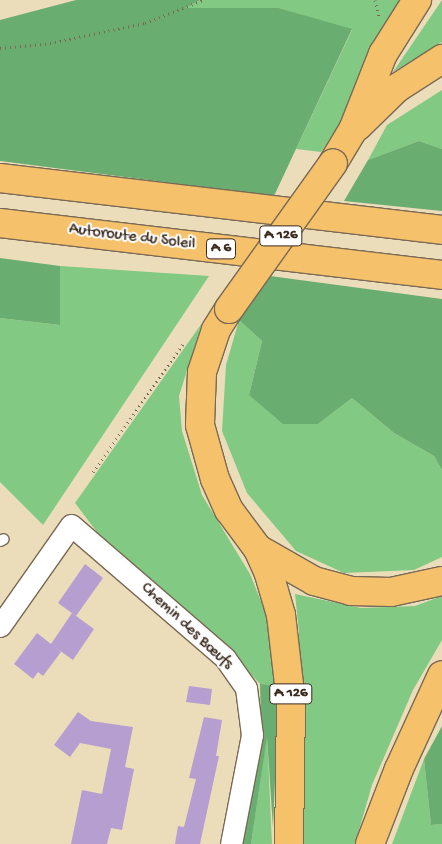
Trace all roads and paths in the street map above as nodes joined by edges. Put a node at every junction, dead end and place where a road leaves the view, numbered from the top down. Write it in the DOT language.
graph roads {
  1 [pos="203,0"];
  2 [pos="417,0"];
  3 [pos="0,48"];
  4 [pos="442,59"];
  5 [pos="353,130"];
  6 [pos="0,178"];
  7 [pos="0,222"];
  8 [pos="442,230"];
  9 [pos="442,275"];
  10 [pos="188,338"];
  11 [pos="93,472"];
  12 [pos="258,549"];
  13 [pos="442,581"];
  14 [pos="0,626"];
  15 [pos="442,675"];
  16 [pos="231,844"];
  17 [pos="289,844"];
  18 [pos="370,844"];
  1 -- 3 [label="path"];
  2 -- 5 [label="highway"];
  4 -- 5 [label="highway, A 126"];
  5 -- 12 [label="highway, A 126, bridge"];
  6 -- 8 [label="highway"];
  7 -- 9 [label="highway, Autoroute du Soleil / A 6"];
  10 -- 11 [label="path"];
  12 -- 13 [label="highway"];
  12 -- 17 [label="highway, A 126"];
  14 -- 16 [label="street, Chemin des Bœufs"];
  15 -- 18 [label="highway"];
}
